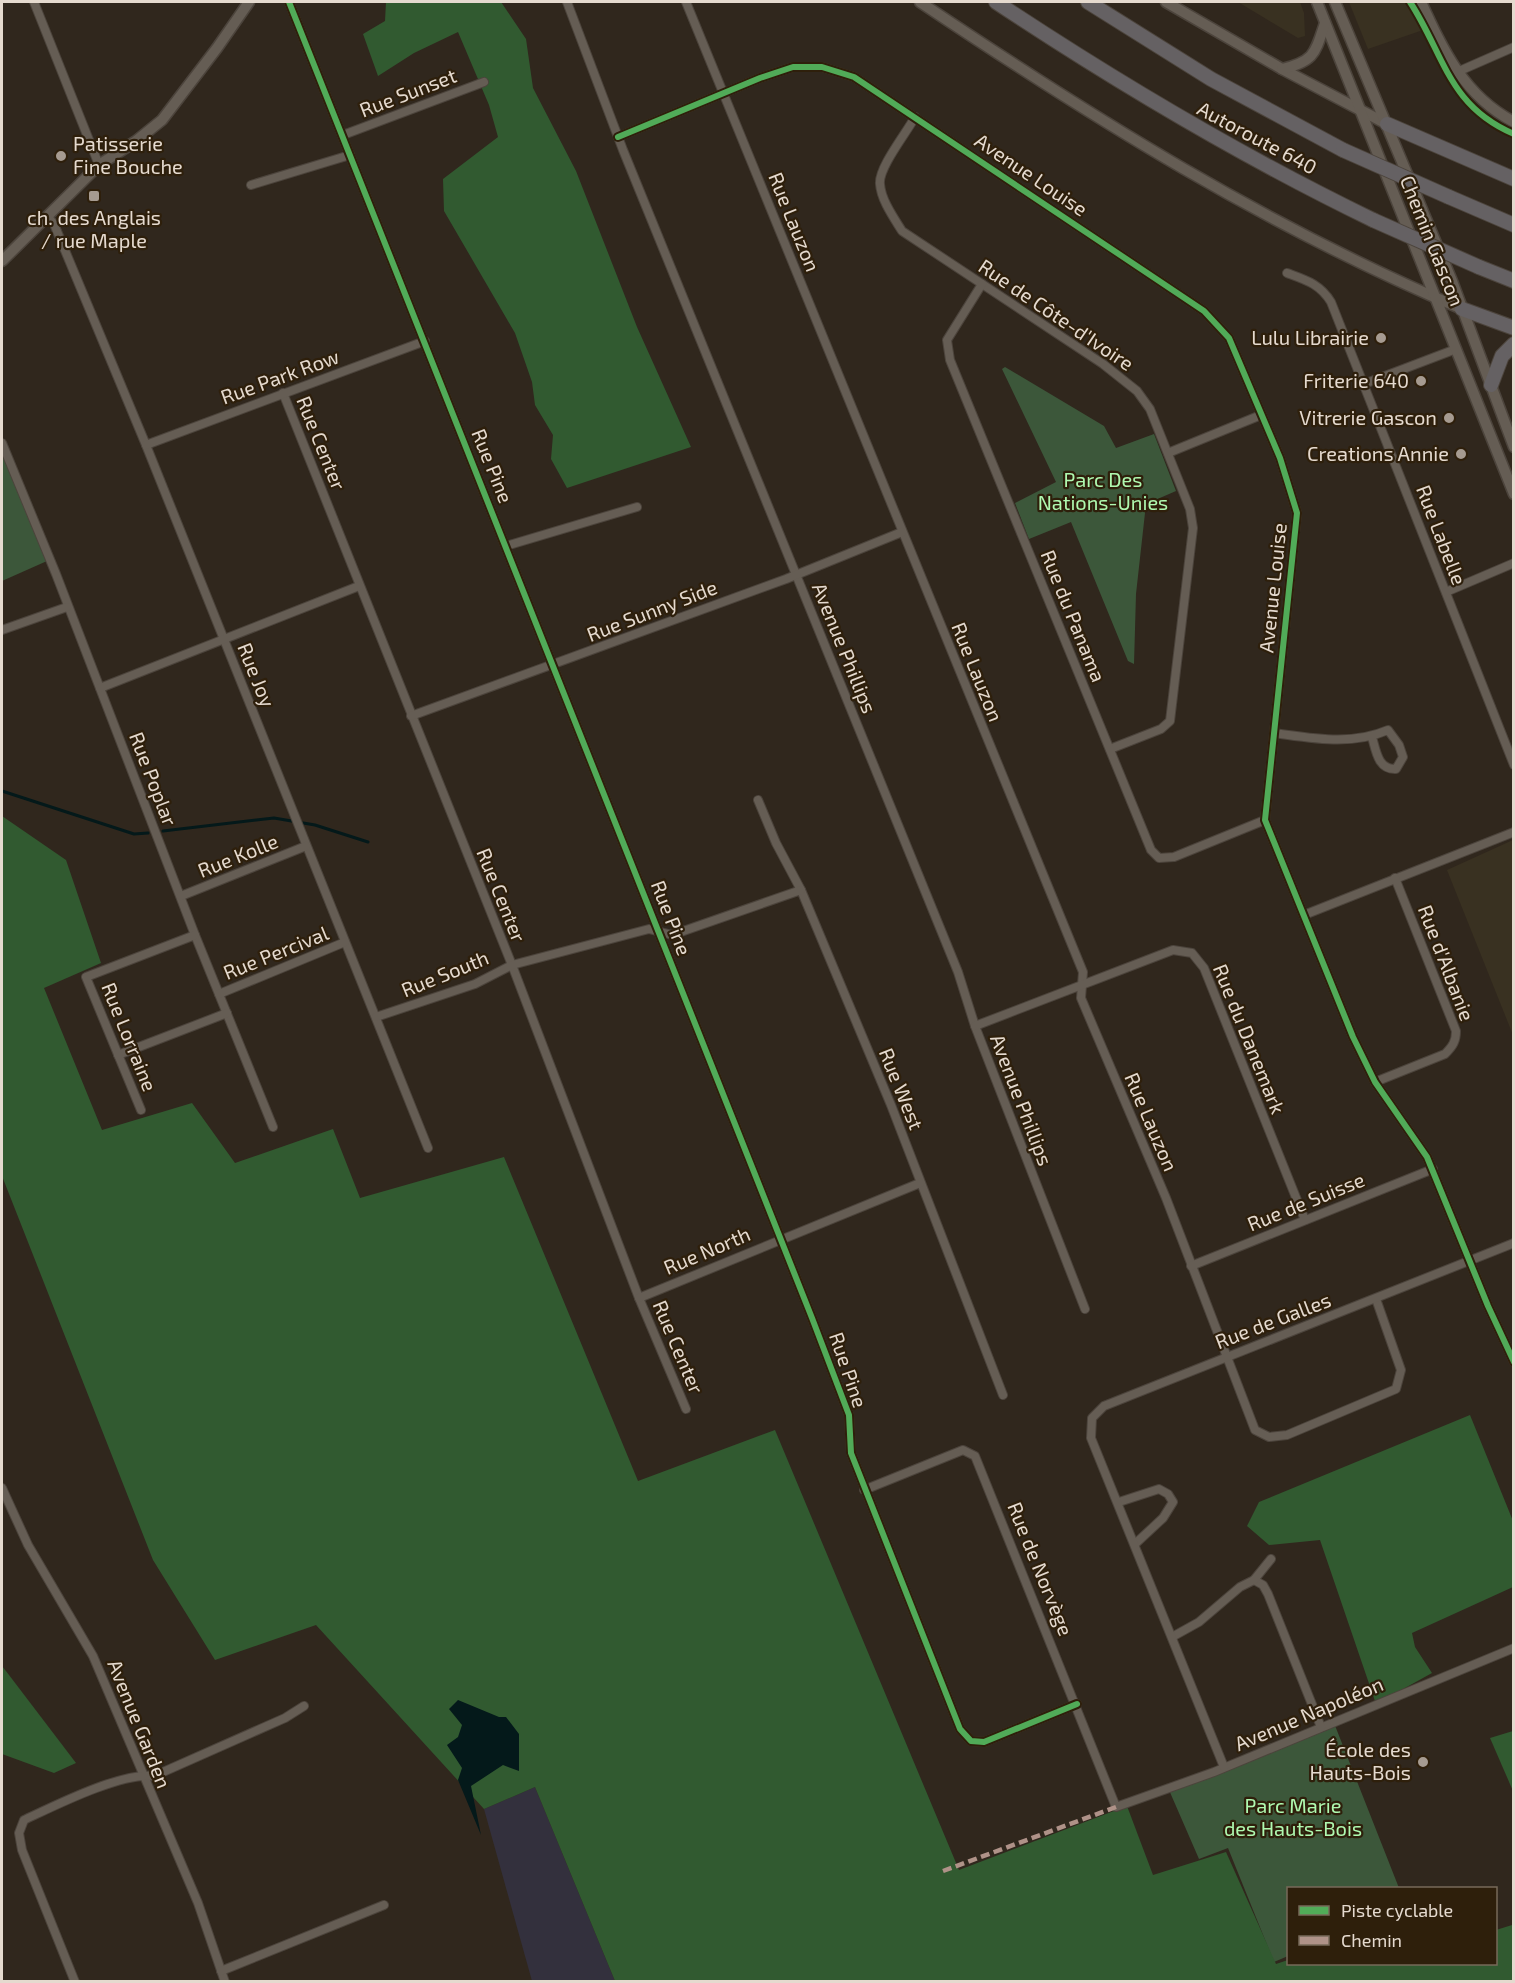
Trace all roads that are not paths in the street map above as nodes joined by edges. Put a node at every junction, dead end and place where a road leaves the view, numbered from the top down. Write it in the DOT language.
graph roads {
  1 [pos="34,2"];
  2 [pos="249,2"];
  3 [pos="289,2"];
  4 [pos="567,2"];
  5 [pos="686,2"];
  6 [pos="920,2"];
  7 [pos="996,2"];
  8 [pos="1088,2"];
  9 [pos="1166,2"];
  10 [pos="1317,2"];
  11 [pos="1335,2"];
  12 [pos="1421,2"];
  13 [pos="1325,23"];
  14 [pos="1514,47"];
  15 [pos="1282,69"];
  16 [pos="1457,72"];
  17 [pos="484,81"];
  18 [pos="724,93"];
  19 [pos="1360,111"];
  20 [pos="915,117"];
  21 [pos="1514,122"];
  22 [pos="1387,124"];
  23 [pos="343,135"];
  24 [pos="618,137"];
  25 [pos="350,155"];
  26 [pos="99,165"];
  27 [pos="1514,179"];
  28 [pos="251,185"];
  29 [pos="48,217"];
  30 [pos="1514,225"];
  31 [pos="2,261"];
  32 [pos="1287,273"];
  33 [pos="1514,281"];
  34 [pos="982,284"];
  35 [pos="1436,298"];
  36 [pos="1462,309"];
  37 [pos="1514,328"];
  38 [pos="425,341"];
  39 [pos="1514,344"];
  40 [pos="1456,349"];
  41 [pos="1364,384"];
  42 [pos="1491,385"];
  43 [pos="283,393"];
  44 [pos="1261,415"];
  45 [pos="2,443"];
  46 [pos="146,445"];
  47 [pos="1514,447"];
  48 [pos="1168,453"];
  49 [pos="1514,494"];
  50 [pos="637,507"];
  51 [pos="902,532"];
  52 [pos="506,546"];
  53 [pos="1514,564"];
  54 [pos="796,575"];
  55 [pos="359,586"];
  56 [pos="1446,592"];
  57 [pos="67,607"];
  58 [pos="2,630"];
  59 [pos="224,639"];
  60 [pos="554,666"];
  61 [pos="100,688"];
  62 [pos="411,716"];
  63 [pos="1274,733"];
  64 [pos="1372,737"];
  65 [pos="1110,749"];
  66 [pos="1514,765"];
  67 [pos="758,800"];
  68 [pos="1264,820"];
  69 [pos="1514,832"];
  70 [pos="306,846"];
  71 [pos="1395,878"];
  72 [pos="801,890"];
  73 [pos="181,896"];
  74 [pos="1304,915"];
  75 [pos="658,932"];
  76 [pos="195,935"];
  77 [pos="345,942"];
  78 [pos="512,965"];
  79 [pos="1082,985"];
  80 [pos="219,994"];
  81 [pos="227,1013"];
  82 [pos="376,1017"];
  83 [pos="975,1026"];
  84 [pos="118,1054"];
  85 [pos="1375,1082"];
  86 [pos="141,1110"];
  87 [pos="273,1127"];
  88 [pos="428,1148"];
  89 [pos="1433,1169"];
  90 [pos="920,1183"];
  91 [pos="1305,1220"];
  92 [pos="781,1238"];
  93 [pos="1514,1243"];
  94 [pos="1469,1260"];
  95 [pos="1191,1266"];
  96 [pos="639,1298"];
  97 [pos="1376,1299"];
  98 [pos="1085,1309"];
  99 [pos="1510,1348"];
  100 [pos="1226,1356"];
  101 [pos="1514,1362"];
  102 [pos="1003,1395"];
  103 [pos="686,1409"];
  104 [pos="2,1488"];
  105 [pos="864,1490"];
  106 [pos="1119,1502"];
  107 [pos="1135,1544"];
  108 [pos="1270,1559"];
  109 [pos="1254,1580"];
  110 [pos="1172,1637"];
  111 [pos="1514,1648"];
  112 [pos="1077,1704"];
  113 [pos="304,1706"];
  114 [pos="1322,1727"];
  115 [pos="1224,1767"];
  116 [pos="141,1774"];
  117 [pos="1116,1807"];
  118 [pos="384,1905"];
  119 [pos="220,1971"];
  120 [pos="75,1982"];
  121 [pos="225,1982"];
  1 -- 26 [label="street"];
  2 -- 26 [label="main road"];
  3 -- 23 [label="street, Rue Pine"];
  4 -- 24 [label="street, Avenue Phillips"];
  5 -- 18 [label="street, Rue Lauzon"];
  6 -- 35 [label="main road"];
  7 -- 33 [label="highway, Autoroute 640, bridge"];
  8 -- 30 [label="highway, Autoroute 640, bridge"];
  9 -- 15 [label="main road"];
  10 -- 13 [label="main road, Chemin Gascon"];
  11 -- 22 [label="main road, Chemin Gascon"];
  12 -- 16 [label="main road"];
  13 -- 15 [label="main road"];
  13 -- 19 [label="main road, Chemin Gascon"];
  14 -- 16 [label="street"];
  15 -- 19 [label="main road"];
  16 -- 21 [label="main road"];
  17 -- 23 [label="street, Rue Sunset"];
  18 -- 20 [label="street, Avenue Louise"];
  18 -- 24 [label="street, Avenue Louise"];
  18 -- 51 [label="street, Rue Lauzon"];
  19 -- 22 [label="main road"];
  19 -- 35 [label="main road, Chemin Gascon"];
  20 -- 34 [label="street, Rue de Côte-d'Ivoire"];
  20 -- 44 [label="street, Avenue Louise"];
  22 -- 27 [label="highway"];
  22 -- 36 [label="main road, Chemin Gascon"];
  23 -- 25 [label="street, Rue Pine"];
  24 -- 54 [label="street, Avenue Phillips"];
  25 -- 28 [label="street"];
  25 -- 38 [label="street, Rue Pine"];
  26 -- 29 [label="main road"];
  29 -- 31 [label="main road"];
  29 -- 46 [label="street, Rue Joy"];
  32 -- 41 [label="street, Rue Labelle"];
  34 -- 48 [label="street, Rue de Côte-d'Ivoire"];
  34 -- 65 [label="street, Rue du Panama"];
  35 -- 36 [label="main road"];
  35 -- 40 [label="main road, Chemin Gascon"];
  36 -- 37 [label="highway"];
  36 -- 42 [label="main road, Chemin Gascon"];
  38 -- 43 [label="street, Rue Park Row"];
  38 -- 52 [label="street, Rue Pine"];
  39 -- 42 [label="highway"];
  40 -- 41 [label="street"];
  40 -- 49 [label="main road, Chemin Gascon"];
  41 -- 56 [label="street, Rue Labelle"];
  42 -- 47 [label="main road, Chemin Gascon"];
  43 -- 46 [label="street, Rue Park Row"];
  43 -- 55 [label="street, Rue Center"];
  44 -- 48 [label="street"];
  44 -- 63 [label="street, Avenue Louise"];
  45 -- 57 [label="street, Rue Poplar"];
  46 -- 59 [label="street, Rue Joy"];
  48 -- 65 [label="street, Rue de Côte-d'Ivoire"];
  50 -- 52 [label="street"];
  51 -- 54 [label="street, Rue Sunny Side"];
  51 -- 79 [label="street, Rue Lauzon"];
  52 -- 60 [label="street, Rue Pine"];
  53 -- 56 [label="street"];
  54 -- 60 [label="street, Rue Sunny Side"];
  54 -- 83 [label="street, Avenue Phillips"];
  55 -- 59 [label="street"];
  55 -- 62 [label="street, Rue Center"];
  56 -- 66 [label="street, Rue Labelle"];
  57 -- 58 [label="street"];
  57 -- 61 [label="street, Rue Poplar"];
  59 -- 61 [label="street"];
  59 -- 70 [label="street, Rue Joy"];
  60 -- 62 [label="street, Rue Sunny Side"];
  60 -- 75 [label="street, Rue Pine"];
  61 -- 73 [label="street, Rue Poplar"];
  62 -- 78 [label="street, Rue Center"];
  63 -- 64 [label="street"];
  63 -- 68 [label="street, Avenue Louise"];
  64 -- 64 [label="street"];
  65 -- 68 [label="street, Rue du Panama"];
  67 -- 72 [label="street, Rue West"];
  68 -- 74 [label="street, Avenue Louise"];
  69 -- 71 [label="street"];
  70 -- 73 [label="street, Rue Kolle"];
  70 -- 77 [label="street, Rue Joy"];
  71 -- 74 [label="street"];
  71 -- 85 [label="street, Rue d'Albanie"];
  72 -- 75 [label="street, Rue South"];
  72 -- 90 [label="street, Rue West"];
  73 -- 76 [label="street, Rue Poplar"];
  74 -- 85 [label="street, Avenue Louise"];
  75 -- 78 [label="street, Rue South"];
  75 -- 92 [label="street, Rue Pine"];
  76 -- 80 [label="street, Rue Poplar"];
  76 -- 84 [label="street, Rue Lorraine"];
  77 -- 80 [label="street, Rue Percival"];
  77 -- 82 [label="street, Rue Joy"];
  78 -- 82 [label="street, Rue South"];
  78 -- 96 [label="street, Rue Center"];
  79 -- 83 [label="street, Rue du Danemark"];
  79 -- 91 [label="street, Rue du Danemark"];
  79 -- 95 [label="street, Rue Lauzon"];
  80 -- 81 [label="street, Rue Poplar"];
  81 -- 84 [label="street, Rue Percival"];
  81 -- 87 [label="street, Rue Poplar"];
  82 -- 88 [label="street, Rue Joy"];
  83 -- 98 [label="street, Avenue Phillips"];
  84 -- 86 [label="street, Rue Lorraine"];
  85 -- 89 [label="street, Avenue Louise"];
  89 -- 91 [label="street, Rue de Suisse"];
  89 -- 94 [label="street, Avenue Louise"];
  90 -- 92 [label="street, Rue North"];
  90 -- 102 [label="street, Rue West"];
  91 -- 95 [label="street, Rue de Suisse"];
  92 -- 96 [label="street, Rue North"];
  92 -- 105 [label="street, Rue Pine"];
  93 -- 94 [label="street, Rue de Galles"];
  94 -- 97 [label="street, Rue de Galles"];
  94 -- 99 [label="street, Avenue Louise"];
  95 -- 100 [label="street, Rue Lauzon"];
  96 -- 103 [label="street, Rue Center"];
  97 -- 100 [label="street, Rue de Galles"];
  97 -- 100 [label="street, Rue Lauzon"];
  99 -- 101 [label="street, Avenue Louise"];
  100 -- 106 [label="street, Rue de Galles"];
  104 -- 116 [label="street, Avenue Garden"];
  105 -- 112 [label="street, Rue Pine"];
  105 -- 112 [label="street, Rue de Norvège"];
  106 -- 107 [label="street"];
  106 -- 107 [label="street"];
  107 -- 110 [label="street"];
  108 -- 109 [label="street"];
  109 -- 110 [label="street"];
  109 -- 114 [label="street"];
  110 -- 115 [label="street"];
  111 -- 114 [label="street, Avenue Napoléon"];
  112 -- 117 [label="street, Rue de Norvège"];
  113 -- 116 [label="street"];
  114 -- 115 [label="street, Avenue Napoléon"];
  115 -- 117 [label="street, Avenue Napoléon"];
  116 -- 119 [label="street, Avenue Garden"];
  116 -- 120 [label="street"];
  118 -- 119 [label="street"];
  119 -- 121 [label="street, Avenue Garden"];
}
